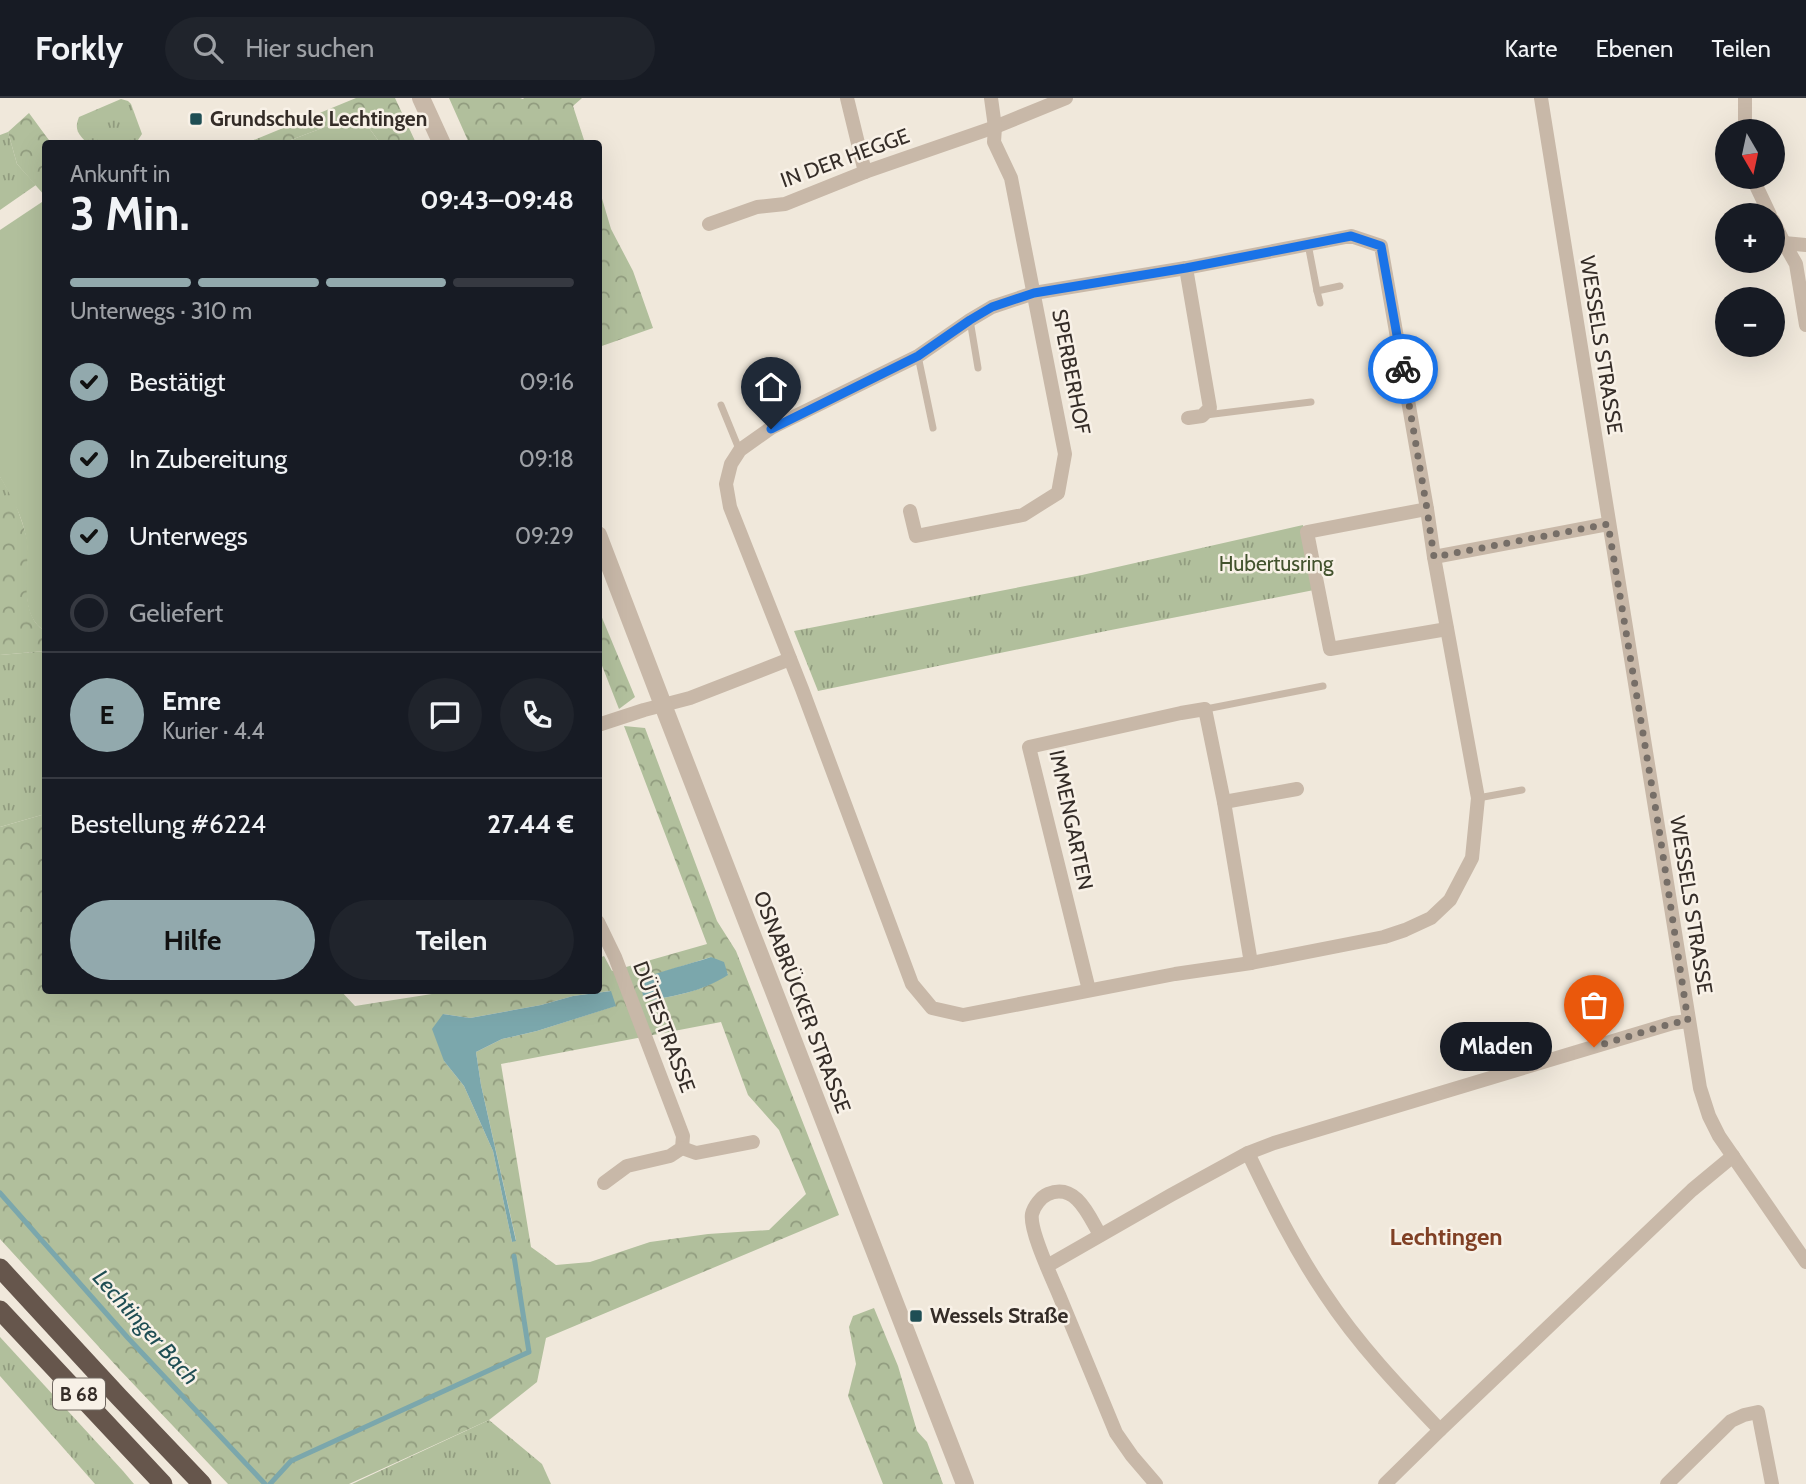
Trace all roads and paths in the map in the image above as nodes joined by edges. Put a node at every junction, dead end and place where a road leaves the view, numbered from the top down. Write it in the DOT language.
graph roads {
  1 [pos="421,98"];
  2 [pos="847,98"];
  3 [pos="991,98"];
  4 [pos="1066,98"];
  5 [pos="1541,98"];
  6 [pos="1745,98"];
  7 [pos="1745,119"];
  8 [pos="995,127"];
  9 [pos="440,140"];
  10 [pos="865,172"];
  11 [pos="709,224"];
  12 [pos="1785,243"];
  13 [pos="1308,244"];
  14 [pos="1785,245"];
  15 [pos="1806,245"];
  16 [pos="1186,268"];
  17 [pos="1340,286"];
  18 [pos="1317,291"];
  19 [pos="1034,293"];
  20 [pos="1320,303"];
  21 [pos="970,320"];
  22 [pos="1806,325"];
  23 [pos="918,356"];
  24 [pos="978,368"];
  25 [pos="1311,401"];
  26 [pos="721,405"];
  27 [pos="1195,417"];
  28 [pos="933,428"];
  29 [pos="740,450"];
  30 [pos="1427,509"];
  31 [pos="910,512"];
  32 [pos="1608,524"];
  33 [pos="602,545"];
  34 [pos="1434,557"];
  35 [pos="1447,629"];
  36 [pos="790,659"];
  37 [pos="1323,686"];
  38 [pos="663,705"];
  39 [pos="1205,709"];
  40 [pos="602,724"];
  41 [pos="1297,789"];
  42 [pos="1522,790"];
  43 [pos="1478,798"];
  44 [pos="1224,802"];
  45 [pos="602,930"];
  46 [pos="1251,963"];
  47 [pos="1089,990"];
  48 [pos="1688,1021"];
  49 [pos="753,1142"];
  50 [pos="682,1148"];
  51 [pos="1248,1153"];
  52 [pos="1733,1156"];
  53 [pos="604,1183"];
  54 [pos="1100,1235"];
  55 [pos="1806,1262"];
  56 [pos="1047,1266"];
  57 [pos="0,1268"];
  58 [pos="0,1310"];
  59 [pos="1440,1430"];
  60 [pos="163,1484"];
  61 [pos="202,1484"];
  62 [pos="965,1484"];
  63 [pos="1156,1484"];
  64 [pos="1385,1484"];
  65 [pos="1667,1484"];
  66 [pos="1772,1484"];
  1 -- 9 [label="street"];
  2 -- 10 [label="street"];
  3 -- 8 [label="street"];
  4 -- 8 [label="street, IN DER HEGGE"];
  5 -- 32 [label="street, WESSELS STRASSE"];
  6 -- 7 [label="street"];
  8 -- 10 [label="street, IN DER HEGGE"];
  8 -- 19 [label="street"];
  10 -- 11 [label="street, IN DER HEGGE"];
  12 -- 15 [label="street"];
  13 -- 16 [label="street"];
  13 -- 18 [label="lane"];
  13 -- 30 [label="street"];
  14 -- 22 [label="street"];
  16 -- 19 [label="street"];
  16 -- 27 [label="street"];
  17 -- 18 [label="lane"];
  18 -- 20 [label="lane"];
  19 -- 21 [label="street"];
  19 -- 31 [label="street, SPERBERHOF"];
  21 -- 23 [label="street"];
  21 -- 24 [label="lane"];
  23 -- 28 [label="lane"];
  23 -- 29 [label="street"];
  25 -- 27 [label="lane"];
  26 -- 29 [label="lane"];
  29 -- 36 [label="street"];
  30 -- 34 [label="street"];
  30 -- 35 [label="street"];
  32 -- 34 [label="street"];
  32 -- 48 [label="street, WESSELS STRASSE"];
  33 -- 38 [label="street, OSNABRÜCKER STRASSE"];
  34 -- 35 [label="street"];
  35 -- 43 [label="street"];
  36 -- 38 [label="street"];
  36 -- 47 [label="street"];
  37 -- 39 [label="lane, IMMENGARTEN"];
  38 -- 40 [label="street"];
  38 -- 62 [label="street, OSNABRÜCKER STRASSE"];
  39 -- 44 [label="street"];
  39 -- 47 [label="street, IMMENGARTEN"];
  41 -- 44 [label="street"];
  42 -- 43 [label="lane"];
  43 -- 46 [label="street"];
  44 -- 46 [label="street"];
  45 -- 50 [label="street, DÜTESTRASSE"];
  46 -- 47 [label="street"];
  48 -- 51 [label="street"];
  48 -- 52 [label="street, WESSELS STRASSE"];
  49 -- 50 [label="street"];
  50 -- 53 [label="street"];
  51 -- 54 [label="street"];
  51 -- 59 [label="street"];
  52 -- 55 [label="street, WESSELS STRASSE"];
  52 -- 59 [label="street"];
  54 -- 56 [label="street"];
  54 -- 56 [label="street"];
  56 -- 63 [label="street"];
  57 -- 61 [label="highway, B 68"];
  58 -- 60 [label="highway, B 68"];
  59 -- 64 [label="street"];
  65 -- 66 [label="street"];
}
